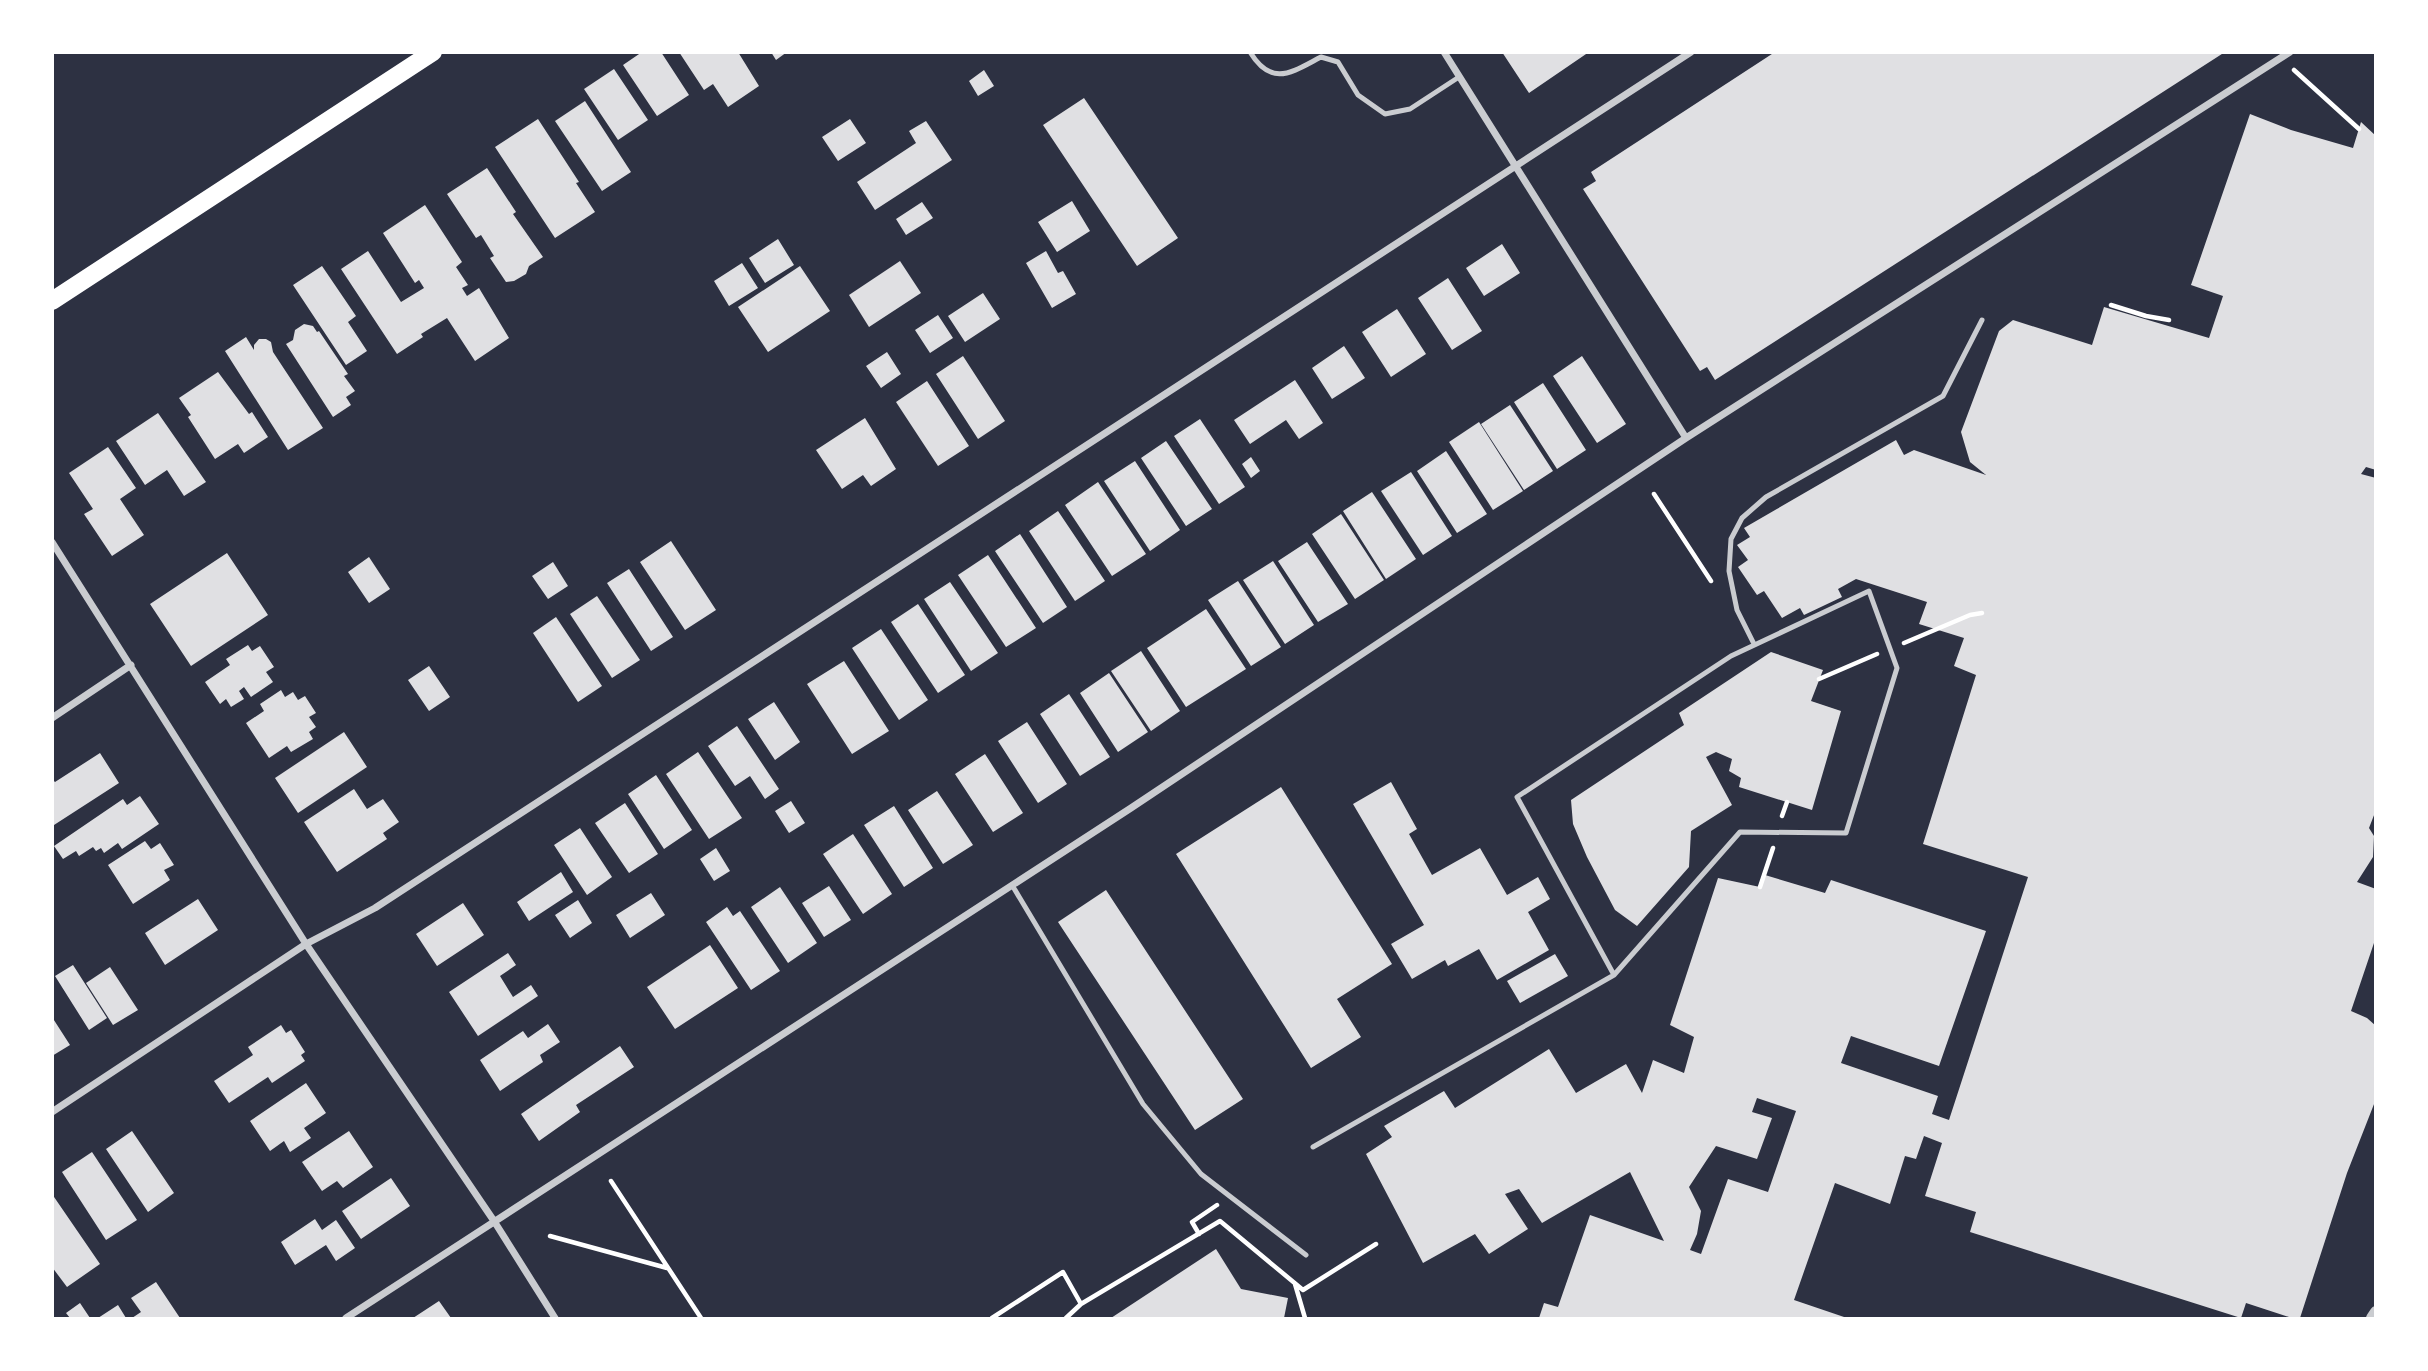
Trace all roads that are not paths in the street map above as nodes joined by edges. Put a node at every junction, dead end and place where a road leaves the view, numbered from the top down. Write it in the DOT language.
graph roads {
  1 [pos="433,52"];
  2 [pos="1250,52"];
  3 [pos="1444,52"];
  4 [pos="1691,52"];
  5 [pos="2290,52"];
  6 [pos="1459,77"];
  7 [pos="1516,168"];
  8 [pos="52,301"];
  9 [pos="1982,320"];
  10 [pos="1686,438"];
  11 [pos="52,542"];
  12 [pos="1754,644"];
  13 [pos="131,666"];
  14 [pos="52,718"];
  15 [pos="1012,885"];
  16 [pos="306,944"];
  17 [pos="1614,975"];
  18 [pos="52,1112"];
  19 [pos="1313,1147"];
  20 [pos="494,1221"];
  21 [pos="1306,1255"];
  22 [pos="2375,1312"];
  23 [pos="346,1318"];
  24 [pos="555,1318"];
  25 [pos="2372,1318"];
  1 -- 8 [label="main road"];
  2 -- 6 [label="lane"];
  3 -- 6 [label="street"];
  4 -- 7 [label="street"];
  5 -- 10 [label="street"];
  6 -- 7 [label="street"];
  7 -- 10 [label="street"];
  7 -- 16 [label="street"];
  9 -- 12 [label="lane"];
  10 -- 15 [label="street"];
  11 -- 13 [label="street"];
  12 -- 17 [label="lane"];
  12 -- 17 [label="lane"];
  13 -- 14 [label="street"];
  13 -- 16 [label="street"];
  15 -- 20 [label="street"];
  15 -- 21 [label="lane"];
  16 -- 18 [label="street"];
  16 -- 20 [label="street"];
  17 -- 19 [label="lane"];
  20 -- 23 [label="street"];
  20 -- 24 [label="street"];
  22 -- 25 [label="street"];
}
